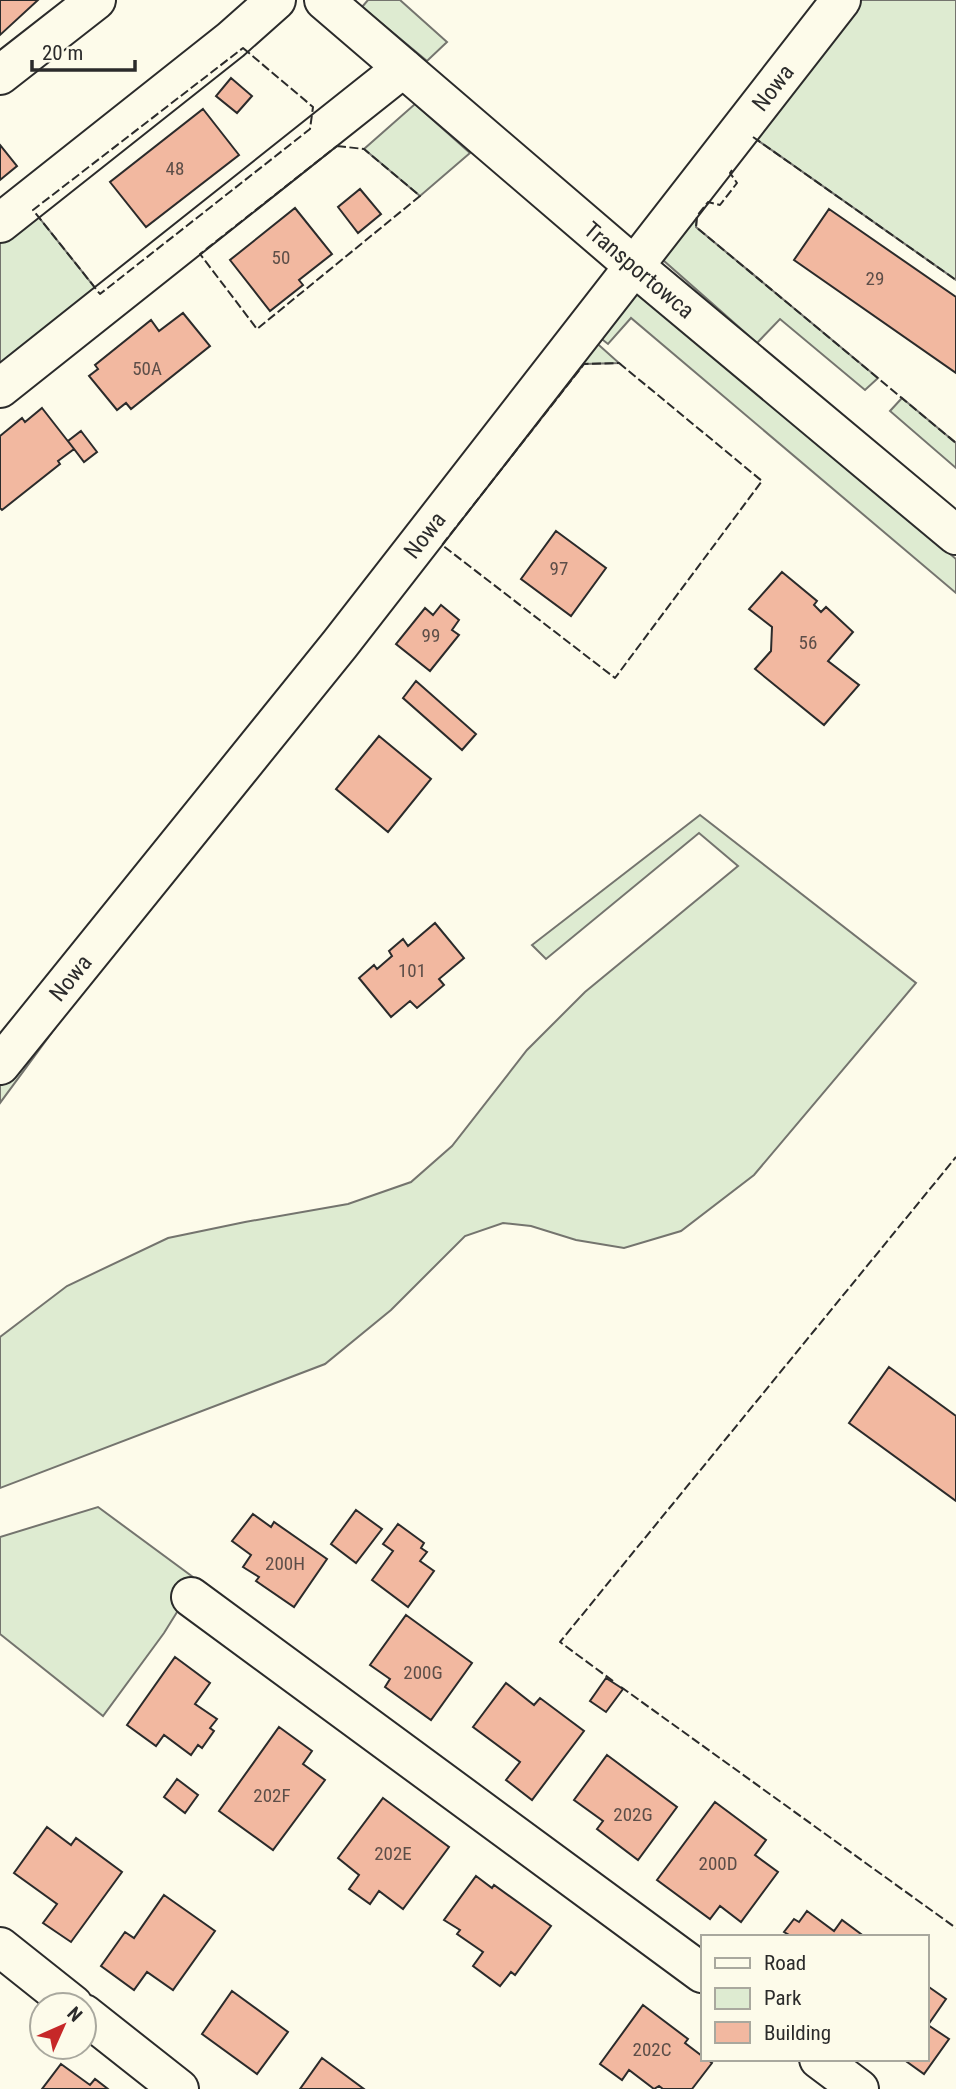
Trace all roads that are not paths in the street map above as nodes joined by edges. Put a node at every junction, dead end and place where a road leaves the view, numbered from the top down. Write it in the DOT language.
graph roads {
  1 [pos="96,0"];
  2 [pos="276,0"];
  3 [pos="324,0"];
  4 [pos="841,0"];
  5 [pos="403,68"];
  6 [pos="0,75"];
  7 [pos="0,223"];
  8 [pos="634,266"];
  9 [pos="0,388"];
  10 [pos="956,535"];
  11 [pos="0,1065"];
  12 [pos="191,1597"];
  13 [pos="0,1947"];
  14 [pos="701,1972"];
  15 [pos="55,1991"];
  16 [pos="98,2025"];
  17 [pos="822,2061"];
  18 [pos="179,2089"];
  19 [pos="859,2089"];
  1 -- 6 [label="street"];
  2 -- 7 [label="street"];
  3 -- 5 [label="street, Transportowca"];
  4 -- 8 [label="street, Nowa"];
  5 -- 8 [label="street, Transportowca"];
  5 -- 9 [label="street"];
  8 -- 10 [label="street, Transportowca"];
  8 -- 11 [label="street, Nowa"];
  12 -- 14 [label="street"];
  13 -- 15 [label="street"];
  16 -- 18 [label="street"];
  17 -- 19 [label="street"];
}
